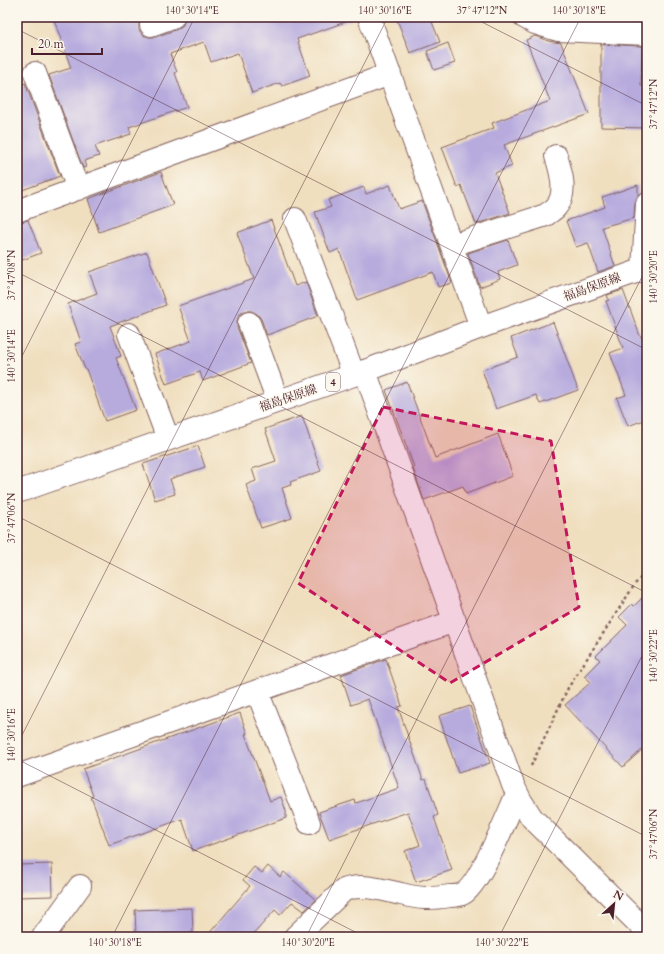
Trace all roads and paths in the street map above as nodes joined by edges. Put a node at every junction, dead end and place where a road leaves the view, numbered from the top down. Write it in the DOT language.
graph roads {
  1 [pos="173,17"];
  2 [pos="369,17"];
  3 [pos="524,17"];
  4 [pos="151,25"];
  5 [pos="642,28"];
  6 [pos="35,73"];
  7 [pos="390,74"];
  8 [pos="556,156"];
  9 [pos="78,189"];
  10 [pos="647,204"];
  11 [pos="17,211"];
  12 [pos="295,219"];
  13 [pos="452,245"];
  14 [pos="645,268"];
  15 [pos="249,323"];
  16 [pos="481,327"];
  17 [pos="129,334"];
  18 [pos="360,373"];
  19 [pos="278,401"];
  20 [pos="168,439"];
  21 [pos="17,492"];
  22 [pos="647,571"];
  23 [pos="455,620"];
  24 [pos="257,691"];
  25 [pos="17,776"];
  26 [pos="517,794"];
  27 [pos="309,823"];
  28 [pos="80,886"];
  29 [pos="647,932"];
  30 [pos="43,937"];
  31 [pos="295,937"];
  1 -- 4 [label="street"];
  2 -- 7 [label="street"];
  3 -- 5 [label="street"];
  6 -- 9 [label="street"];
  7 -- 9 [label="street"];
  7 -- 13 [label="street"];
  8 -- 13 [label="street"];
  9 -- 11 [label="street"];
  10 -- 14 [label="street"];
  12 -- 18 [label="street"];
  13 -- 16 [label="street"];
  14 -- 16 [label="street, 福島保原線 / 4"];
  15 -- 19 [label="street"];
  16 -- 18 [label="street, 福島保原線 / 4"];
  17 -- 20 [label="street"];
  18 -- 19 [label="street, 福島保原線 / 4"];
  18 -- 23 [label="street"];
  19 -- 20 [label="street, 福島保原線 / 4"];
  20 -- 21 [label="street, 福島保原線 / 4"];
  22 -- 26 [label="path"];
  23 -- 24 [label="street"];
  23 -- 26 [label="street"];
  24 -- 25 [label="street"];
  24 -- 27 [label="street"];
  26 -- 29 [label="street"];
  26 -- 31 [label="street"];
  28 -- 30 [label="street"];
}
